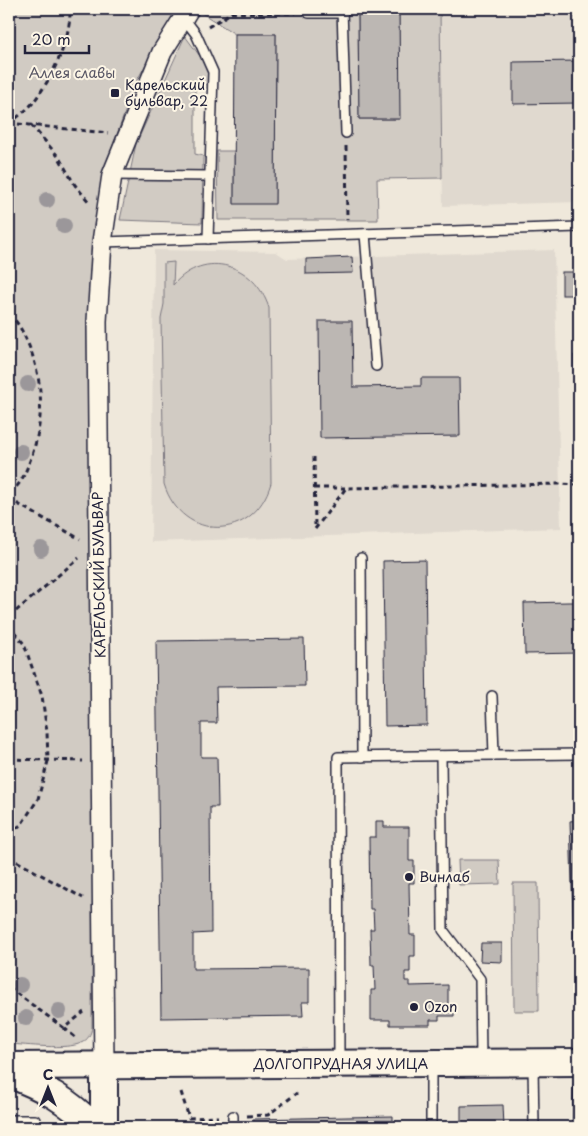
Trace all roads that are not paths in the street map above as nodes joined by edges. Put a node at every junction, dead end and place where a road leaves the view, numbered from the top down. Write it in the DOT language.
graph roads {
  1 [pos="342,11"];
  2 [pos="308,12"];
  3 [pos="186,13"];
  4 [pos="346,133"];
  5 [pos="112,175"];
  6 [pos="209,176"];
  7 [pos="579,227"];
  8 [pos="365,234"];
  9 [pos="208,239"];
  10 [pos="102,242"];
  11 [pos="376,366"];
  12 [pos="361,558"];
  13 [pos="492,696"];
  14 [pos="579,754"];
  15 [pos="494,755"];
  16 [pos="441,756"];
  17 [pos="362,757"];
  18 [pos="533,1062"];
  19 [pos="579,1062"];
  20 [pos="431,1063"];
  21 [pos="481,1063"];
  22 [pos="339,1064"];
  23 [pos="9,1066"];
  24 [pos="104,1066"];
  25 [pos="9,1074"];
  26 [pos="579,1086"];
  27 [pos="233,1116"];
  28 [pos="9,1120"];
  29 [pos="35,1120"];
  30 [pos="94,1127"];
  31 [pos="104,1127"];
  32 [pos="233,1127"];
  33 [pos="431,1127"];
  34 [pos="534,1127"];
  35 [pos="578,1127"];
  1 -- 2 [label="lane"];
  1 -- 4 [label="lane"];
  3 -- 5 [label="street, КАРЕЛЬСКИЙ БУЛЬВАР"];
  3 -- 6 [label="lane"];
  5 -- 6 [label="lane"];
  5 -- 10 [label="street, КАРЕЛЬСКИЙ БУЛЬВАР"];
  6 -- 9 [label="lane"];
  7 -- 8 [label="lane"];
  8 -- 9 [label="lane"];
  8 -- 11 [label="lane"];
  9 -- 10 [label="lane"];
  10 -- 24 [label="street, КАРЕЛЬСКИЙ БУЛЬВАР"];
  12 -- 17 [label="lane"];
  13 -- 15 [label="lane"];
  14 -- 15 [label="lane"];
  15 -- 16 [label="lane"];
  16 -- 17 [label="lane"];
  16 -- 21 [label="lane"];
  17 -- 22 [label="lane"];
  18 -- 19 [label="street, ДОЛГОПРУДНАЯ УЛИЦА"];
  18 -- 21 [label="street, ДОЛГОПРУДНАЯ УЛИЦА"];
  18 -- 34 [label="lane"];
  20 -- 21 [label="street, ДОЛГОПРУДНАЯ УЛИЦА"];
  20 -- 22 [label="street, ДОЛГОПРУДНАЯ УЛИЦА"];
  20 -- 33 [label="lane"];
  22 -- 24 [label="street, ДОЛГОПРУДНАЯ УЛИЦА"];
  23 -- 24 [label="street"];
  24 -- 31 [label="street"];
  25 -- 30 [label="street"];
  26 -- 35 [label="lane"];
  27 -- 32 [label="lane"];
  28 -- 29 [label="lane"];
}
